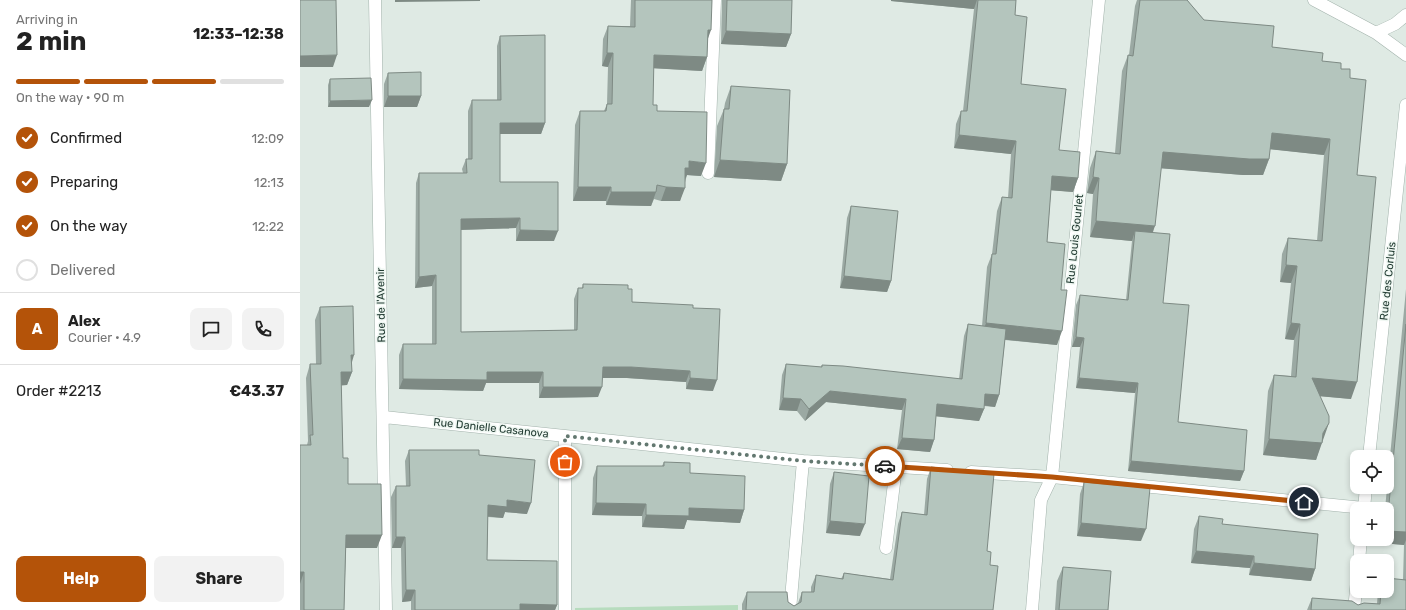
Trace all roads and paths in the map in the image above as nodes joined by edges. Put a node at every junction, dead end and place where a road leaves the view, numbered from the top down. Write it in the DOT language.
graph roads {
  1 [pos="376,0"];
  2 [pos="715,0"];
  3 [pos="1099,0"];
  4 [pos="1314,0"];
  5 [pos="1406,15"];
  6 [pos="1376,33"];
  7 [pos="1406,55"];
  8 [pos="1406,105"];
  9 [pos="708,172"];
  10 [pos="384,417"];
  11 [pos="565,436"];
  12 [pos="1371,450"];
  13 [pos="803,461"];
  14 [pos="896,467"];
  15 [pos="1052,477"];
  16 [pos="1350,508"];
  17 [pos="886,548"];
  18 [pos="1355,598"];
  19 [pos="386,610"];
  20 [pos="565,610"];
  21 [pos="790,610"];
  22 [pos="1032,610"];
  23 [pos="1354,610"];
  1 -- 10 [label="street, Rue de l'Avenir"];
  2 -- 9 [label="street"];
  3 -- 15 [label="street, Rue Louis Gourlet"];
  4 -- 6 [label="street"];
  5 -- 6 [label="street"];
  6 -- 7 [label="street"];
  8 -- 12 [label="street, Rue des Corluis"];
  10 -- 11 [label="street, Rue Danielle Casanova"];
  10 -- 19 [label="street, Rue de l'Avenir"];
  11 -- 13 [label="street, Rue Danielle Casanova"];
  11 -- 20 [label="street"];
  13 -- 14 [label="street, Rue Danielle Casanova"];
  13 -- 21 [label="street"];
  14 -- 15 [label="street, Rue Danielle Casanova"];
  14 -- 17 [label="street"];
  15 -- 16 [label="street, Rue Danielle Casanova"];
  15 -- 22 [label="street, Rue Louis Gourlet"];
  18 -- 23 [label="street"];
}
